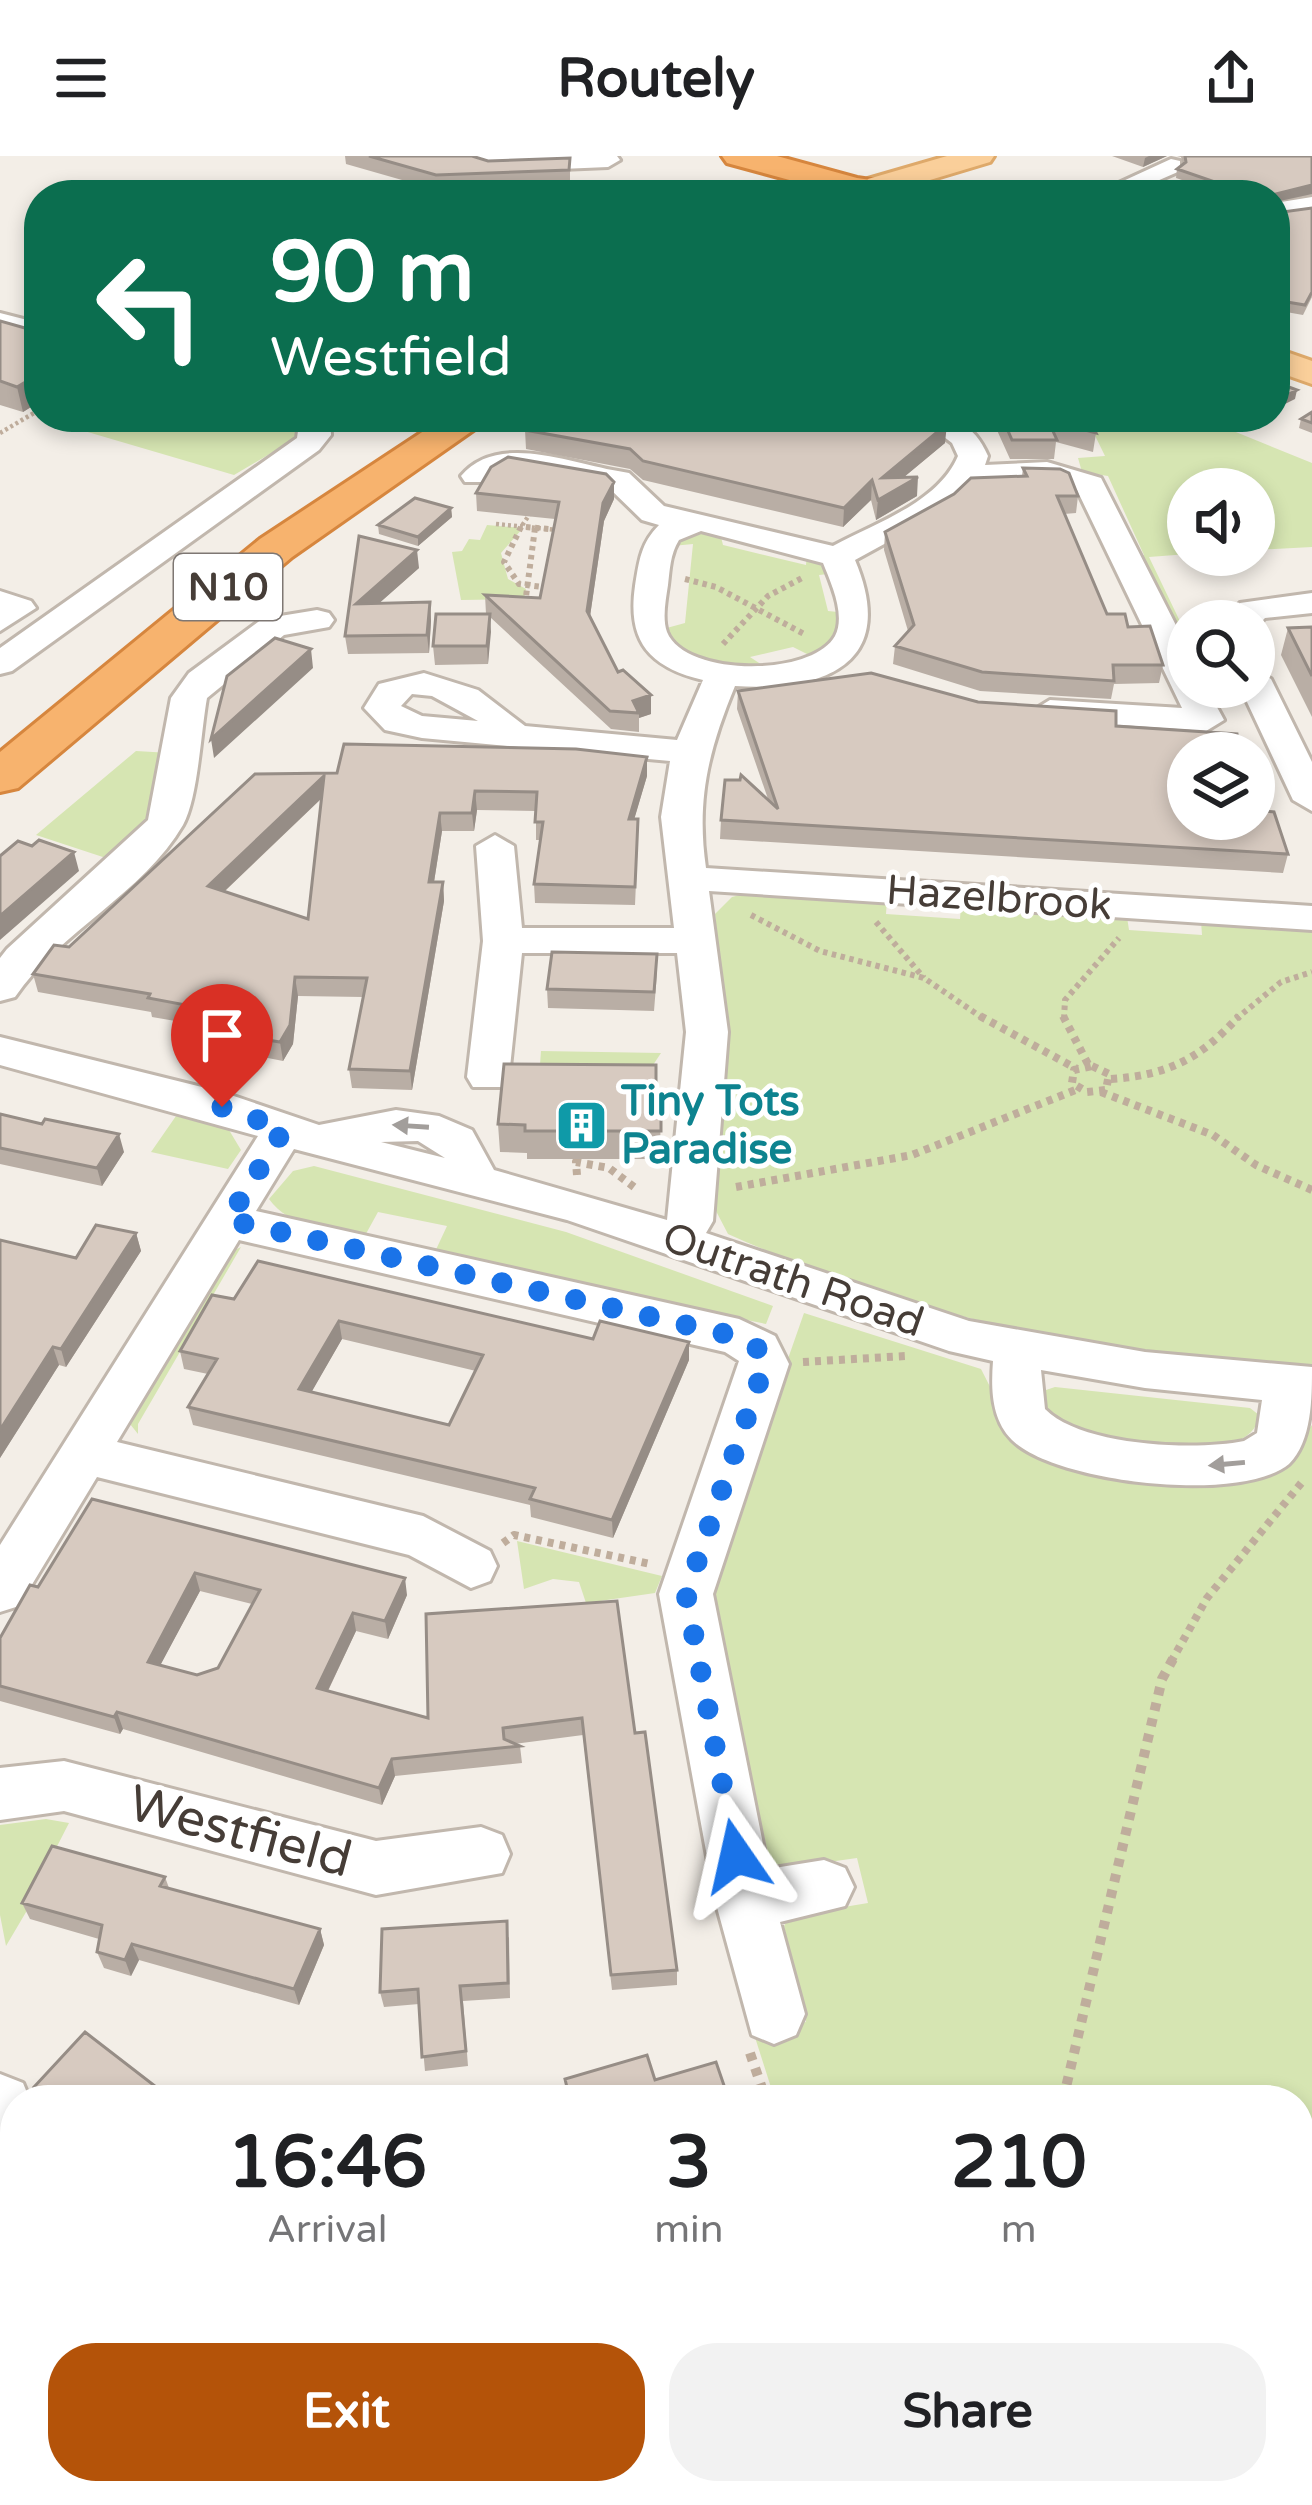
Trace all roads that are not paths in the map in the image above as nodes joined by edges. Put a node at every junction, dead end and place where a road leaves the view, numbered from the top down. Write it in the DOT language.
graph roads {
  1 [pos="451,156"];
  2 [pos="742,157"];
  3 [pos="608,160"];
  4 [pos="969,160"];
  5 [pos="1172,166"];
  6 [pos="784,180"];
  7 [pos="822,180"];
  8 [pos="889,180"];
  9 [pos="940,180"];
  10 [pos="1139,180"];
  11 [pos="316,432"];
  12 [pos="450,432"];
  13 [pos="956,432"];
  14 [pos="965,475"];
  15 [pos="476,476"];
  16 [pos="686,523"];
  17 [pos="841,566"];
  18 [pos="0,601"];
  19 [pos="1312,603"];
  20 [pos="1275,605"];
  21 [pos="318,620"];
  22 [pos="0,621"];
  23 [pos="1167,641"];
  24 [pos="837,653"];
  25 [pos="0,664"];
  26 [pos="873,674"];
  27 [pos="722,675"];
  28 [pos="1200,708"];
  29 [pos="1268,708"];
  30 [pos="1020,709"];
  31 [pos="513,734"];
  32 [pos="690,752"];
  33 [pos="0,777"];
  34 [pos="1312,800"];
  35 [pos="495,846"];
  36 [pos="687,878"];
  37 [pos="1312,918"];
  38 [pos="699,940"];
  39 [pos="503,941"];
  40 [pos="0,988"];
  41 [pos="0,1051"];
  42 [pos="488,1077"];
  43 [pos="301,1135"];
  44 [pos="228,1220"];
  45 [pos="678,1241"];
  46 [pos="1018,1350"];
  47 [pos="1300,1385"];
  48 [pos="85,1454"];
  49 [pos="471,1566"];
  50 [pos="0,1590"];
  51 [pos="0,1793"];
  52 [pos="481,1854"];
  53 [pos="824,1887"];
  54 [pos="745,1900"];
  55 [pos="774,2014"];
  1 -- 3 [label="street"];
  2 -- 6 [label="highway"];
  2 -- 7 [label="highway"];
  4 -- 8 [label="main road"];
  4 -- 9 [label="main road"];
  5 -- 10 [label="street"];
  11 -- 25 [label="street"];
  12 -- 33 [label="highway, N10"];
  13 -- 14 [label="street"];
  14 -- 17 [label="street"];
  14 -- 23 [label="street"];
  15 -- 16 [label="street"];
  16 -- 17 [label="street"];
  16 -- 27 [label="street"];
  17 -- 24 [label="street"];
  18 -- 22 [label="street"];
  19 -- 20 [label="street"];
  21 -- 40 [label="street"];
  24 -- 26 [label="street"];
  24 -- 27 [label="street"];
  27 -- 32 [label="street"];
  28 -- 30 [label="street"];
  29 -- 34 [label="street"];
  31 -- 32 [label="street"];
  32 -- 36 [label="street"];
  35 -- 39 [label="street"];
  36 -- 37 [label="street, Hazelbrook"];
  36 -- 38 [label="street"];
  38 -- 39 [label="street"];
  38 -- 45 [label="street"];
  39 -- 42 [label="street"];
  41 -- 43 [label="street, Outrath Road"];
  43 -- 44 [label="street"];
  43 -- 45 [label="street, Outrath Road"];
  44 -- 48 [label="street"];
  44 -- 54 [label="street"];
  45 -- 46 [label="street, Outrath Road"];
  46 -- 47 [label="street, Outrath Road"];
  47 -- 46 [label="street, one-way"];
  48 -- 49 [label="street"];
  48 -- 50 [label="street"];
  51 -- 52 [label="street, Westfield"];
  53 -- 54 [label="street"];
  54 -- 55 [label="street"];
}
